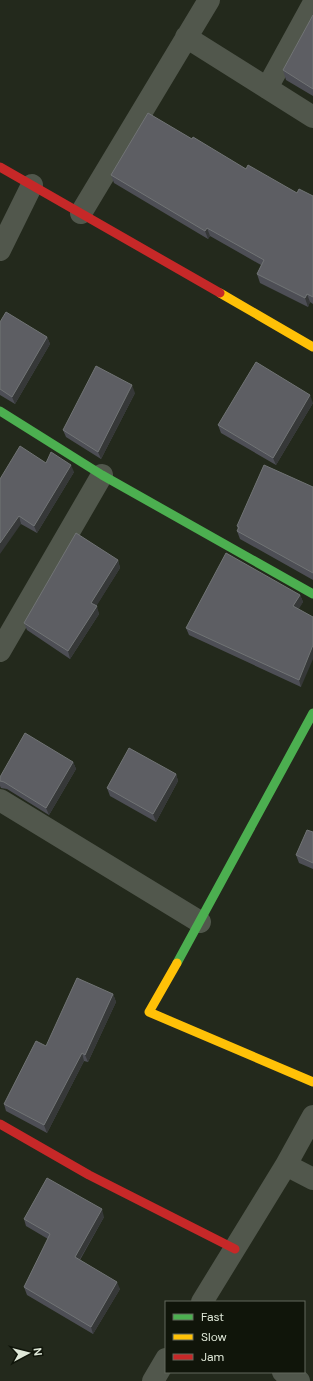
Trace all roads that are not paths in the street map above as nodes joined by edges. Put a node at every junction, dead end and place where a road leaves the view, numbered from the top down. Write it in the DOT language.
graph roads {
  1 [pos="209,0"];
  2 [pos="313,4"];
  3 [pos="186,38"];
  4 [pos="267,88"];
  5 [pos="313,117"];
  6 [pos="0,166"];
  7 [pos="32,185"];
  8 [pos="81,213"];
  9 [pos="0,250"];
  10 [pos="313,348"];
  11 [pos="0,411"];
  12 [pos="102,475"];
  13 [pos="313,594"];
  14 [pos="0,651"];
  15 [pos="313,713"];
  16 [pos="0,800"];
  17 [pos="200,922"];
  18 [pos="313,1082"];
  19 [pos="313,1116"];
  20 [pos="0,1124"];
  21 [pos="286,1165"];
  22 [pos="313,1179"];
  23 [pos="235,1249"];
  24 [pos="203,1301"];
  25 [pos="165,1361"];
  26 [pos="285,1373"];
  27 [pos="153,1381"];
  28 [pos="299,1381"];
  1 -- 3 [label="street"];
  2 -- 4 [label="street"];
  3 -- 4 [label="street"];
  3 -- 8 [label="street"];
  4 -- 5 [label="street"];
  6 -- 7 [label="street"];
  7 -- 8 [label="street"];
  7 -- 9 [label="street"];
  8 -- 10 [label="street"];
  11 -- 12 [label="street"];
  12 -- 13 [label="street"];
  12 -- 14 [label="street"];
  15 -- 17 [label="street"];
  16 -- 17 [label="street"];
  17 -- 18 [label="street"];
  19 -- 21 [label="street"];
  20 -- 23 [label="street"];
  21 -- 22 [label="street"];
  21 -- 23 [label="street"];
  23 -- 24 [label="street"];
  25 -- 27 [label="street"];
  26 -- 28 [label="street"];
}
